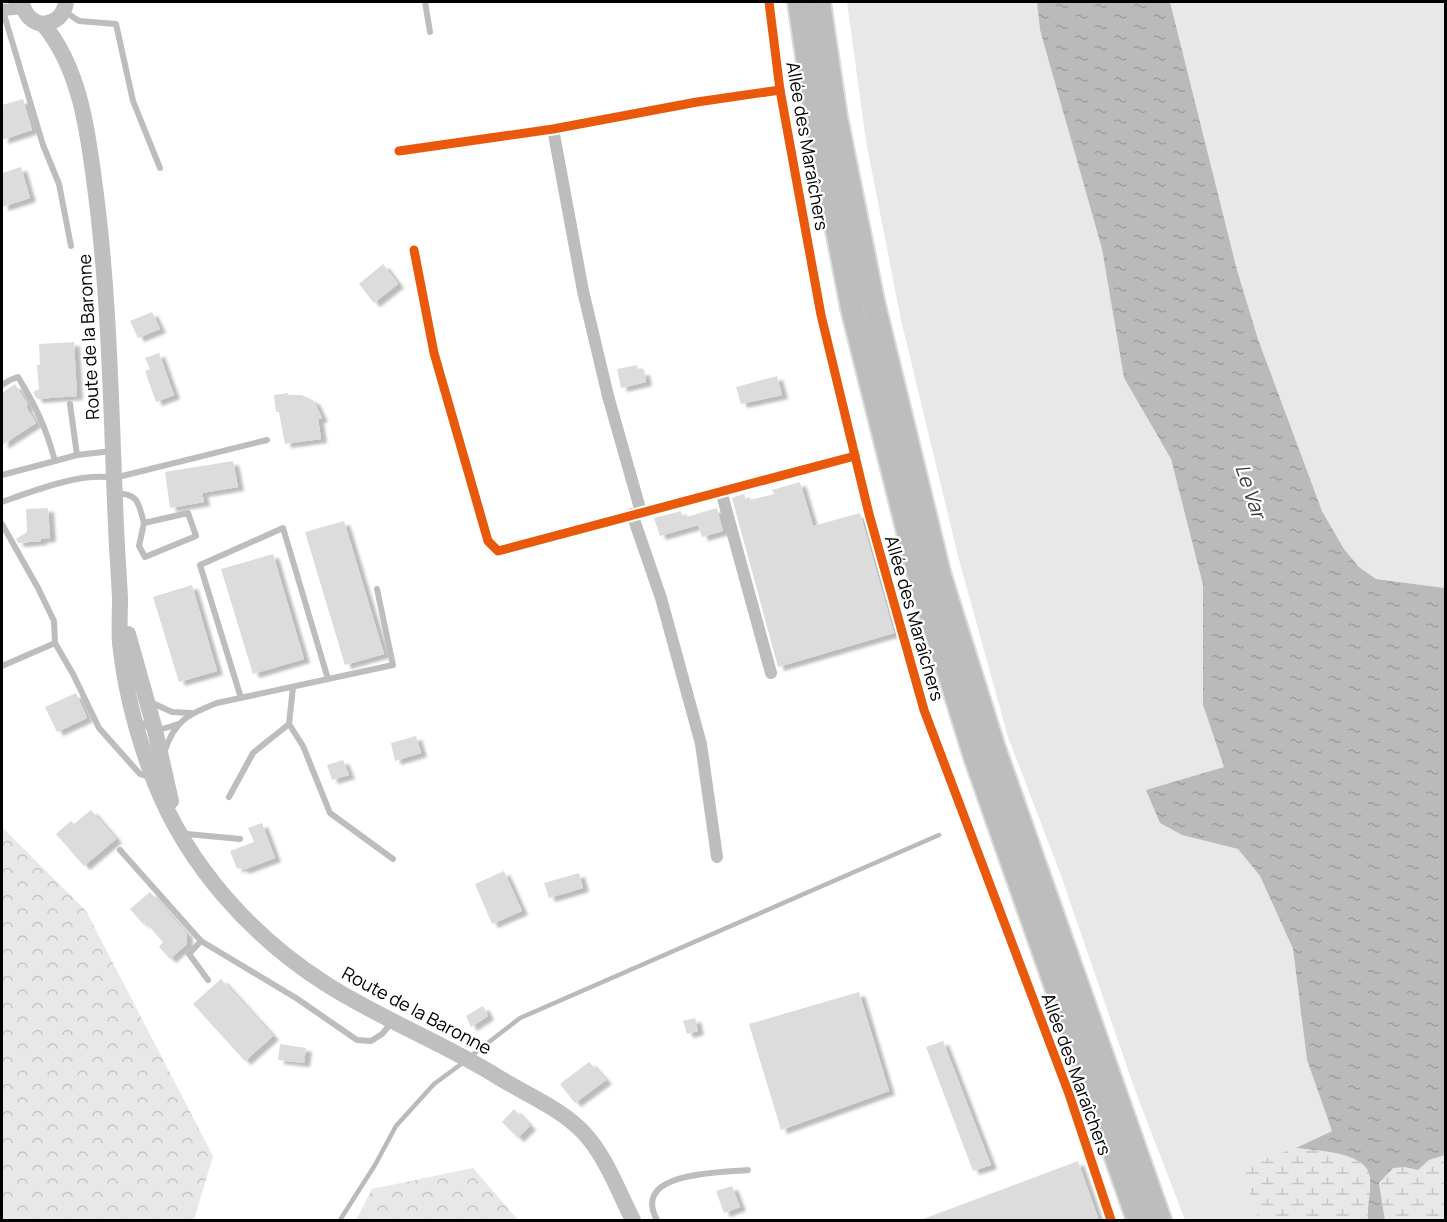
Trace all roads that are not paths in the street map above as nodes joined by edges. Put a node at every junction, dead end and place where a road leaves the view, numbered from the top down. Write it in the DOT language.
graph roads {
  1 [pos="425,2"];
  2 [pos="769,2"];
  3 [pos="799,2"];
  4 [pos="819,2"];
  5 [pos="22,5"];
  6 [pos="64,9"];
  7 [pos="2,11"];
  8 [pos="43,24"];
  9 [pos="430,32"];
  10 [pos="71,70"];
  11 [pos="780,90"];
  12 [pos="553,129"];
  13 [pos="399,151"];
  14 [pos="160,168"];
  15 [pos="71,246"];
  16 [pos="414,250"];
  17 [pos="2,385"];
  18 [pos="70,404"];
  19 [pos="267,440"];
  20 [pos="113,451"];
  21 [pos="77,455"];
  22 [pos="855,456"];
  23 [pos="55,461"];
  24 [pos="2,475"];
  25 [pos="114,486"];
  26 [pos="721,491"];
  27 [pos="2,502"];
  28 [pos="636,513"];
  29 [pos="144,522"];
  30 [pos="2,524"];
  31 [pos="377,589"];
  32 [pos="120,604"];
  33 [pos="55,643"];
  34 [pos="2,666"];
  35 [pos="771,673"];
  36 [pos="328,679"];
  37 [pos="293,687"];
  38 [pos="142,690"];
  39 [pos="241,698"];
  40 [pos="192,713"];
  41 [pos="134,715"];
  42 [pos="178,723"];
  43 [pos="289,724"];
  44 [pos="155,730"];
  45 [pos="162,758"];
  46 [pos="153,779"];
  47 [pos="229,797"];
  48 [pos="181,834"];
  49 [pos="240,839"];
  50 [pos="120,850"];
  51 [pos="717,857"];
  52 [pos="393,859"];
  53 [pos="201,941"];
  54 [pos="208,980"];
  55 [pos="393,1021"];
  56 [pos="748,1170"];
  57 [pos="633,1221"];
  58 [pos="657,1221"];
  59 [pos="1111,1221"];
  60 [pos="1138,1221"];
  61 [pos="1160,1221"];
  1 -- 9 [label="lane"];
  2 -- 11 [label="street, Allée des Maraîchers"];
  3 -- 60 [label="highway"];
  4 -- 61 [label="highway"];
  5 -- 7 [label="street"];
  5 -- 8 [label="main road, Route de la Baronne"];
  6 -- 8 [label="main road"];
  6 -- 10 [label="main road, Route de la Baronne"];
  6 -- 14 [label="lane"];
  7 -- 15 [label="lane"];
  8 -- 10 [label="main road, Route de la Baronne"];
  10 -- 20 [label="main road, Route de la Baronne"];
  11 -- 12 [label="street"];
  11 -- 22 [label="street, Allée des Maraîchers"];
  12 -- 13 [label="street"];
  12 -- 28 [label="street"];
  16 -- 28 [label="street"];
  17 -- 23 [label="lane"];
  18 -- 21 [label="lane"];
  19 -- 25 [label="lane"];
  20 -- 21 [label="lane"];
  20 -- 25 [label="main road, Route de la Baronne"];
  21 -- 23 [label="lane"];
  22 -- 26 [label="street"];
  22 -- 59 [label="street, Allée des Maraîchers"];
  23 -- 24 [label="lane"];
  25 -- 27 [label="lane"];
  25 -- 29 [label="lane"];
  25 -- 32 [label="main road, Route de la Baronne"];
  26 -- 28 [label="street"];
  26 -- 35 [label="street"];
  28 -- 51 [label="street"];
  29 -- 29 [label="lane"];
  30 -- 33 [label="lane"];
  31 -- 36 [label="lane"];
  32 -- 38 [label="main road, Route de la Baronne"];
  32 -- 41 [label="main road, Route de la Baronne"];
  33 -- 34 [label="lane"];
  33 -- 46 [label="lane"];
  36 -- 37 [label="lane"];
  36 -- 39 [label="lane"];
  37 -- 39 [label="lane"];
  37 -- 43 [label="lane"];
  38 -- 40 [label="lane"];
  38 -- 44 [label="main road, Route de la Baronne"];
  39 -- 40 [label="lane"];
  40 -- 42 [label="lane"];
  41 -- 44 [label="lane"];
  41 -- 46 [label="main road, Route de la Baronne"];
  42 -- 44 [label="lane"];
  42 -- 45 [label="lane"];
  43 -- 47 [label="lane"];
  43 -- 52 [label="lane"];
  44 -- 45 [label="main road, Route de la Baronne"];
  45 -- 48 [label="main road, Route de la Baronne"];
  46 -- 48 [label="main road, Route de la Baronne"];
  48 -- 49 [label="lane"];
  48 -- 55 [label="main road, Route de la Baronne"];
  50 -- 53 [label="lane"];
  53 -- 54 [label="lane"];
  53 -- 55 [label="lane"];
  55 -- 57 [label="main road, Route de la Baronne"];
  56 -- 58 [label="lane"];
}
